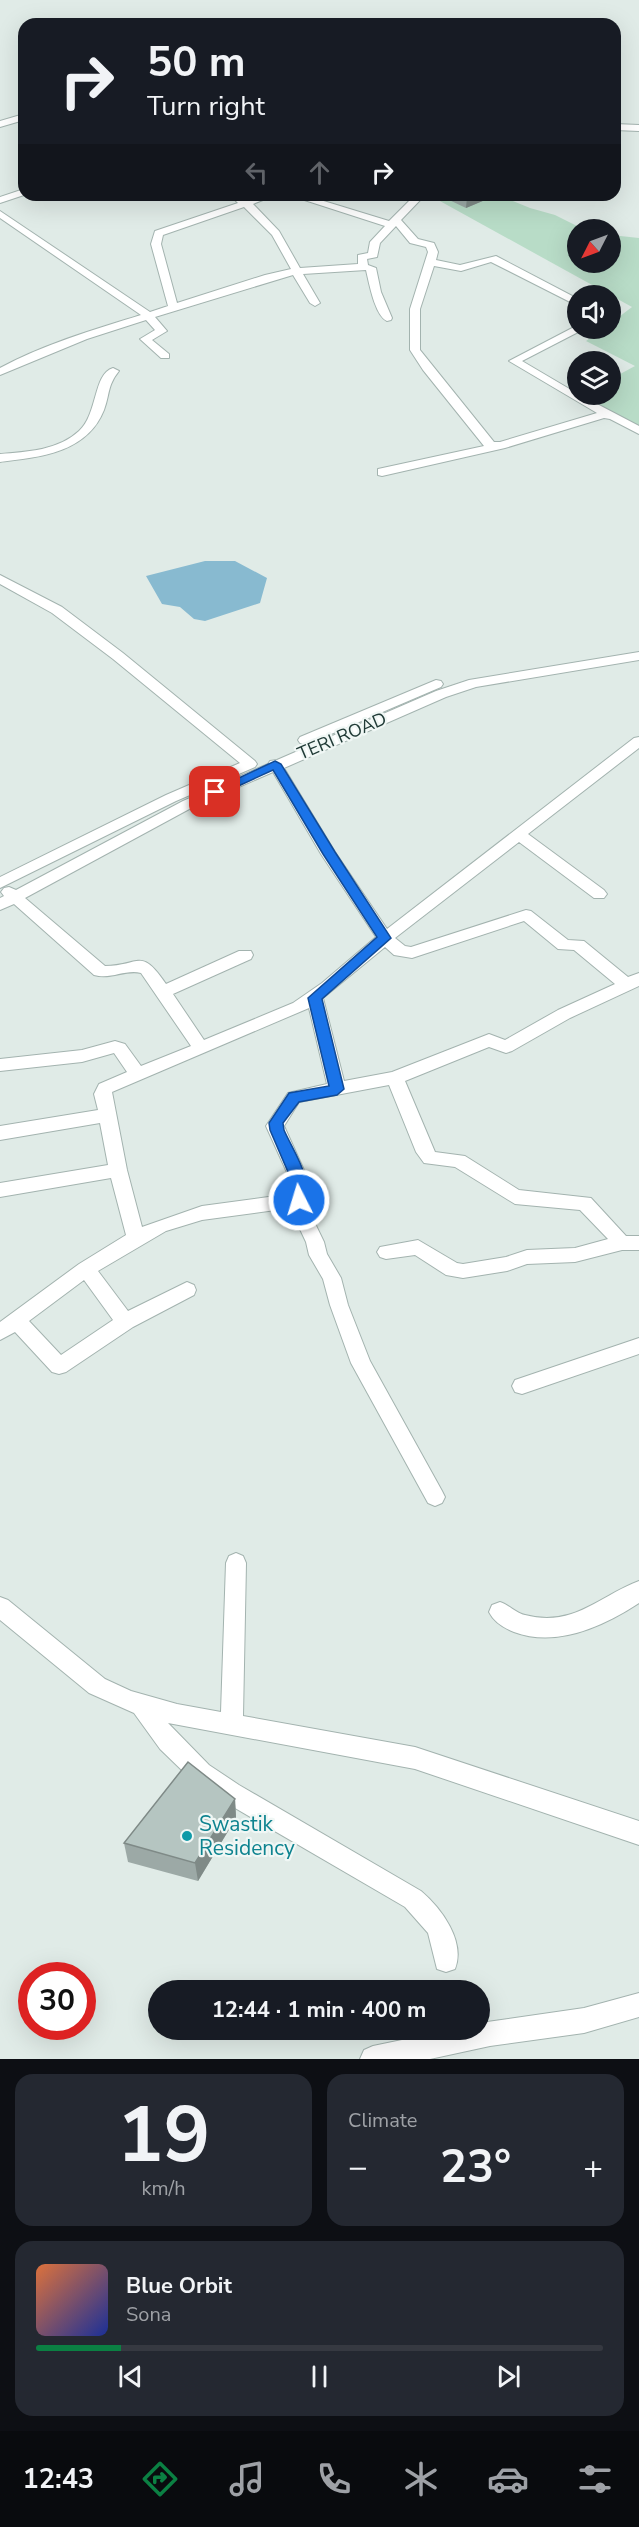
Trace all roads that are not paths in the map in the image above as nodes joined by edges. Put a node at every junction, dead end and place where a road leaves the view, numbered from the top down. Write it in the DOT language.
graph roads {
  1 [pos="18,119"];
  2 [pos="0,124"];
  3 [pos="621,127"];
  4 [pos="639,128"];
  5 [pos="18,194"];
  6 [pos="0,200"];
  7 [pos="249,201"];
  8 [pos="315,201"];
  9 [pos="414,201"];
  10 [pos="246,202"];
  11 [pos="0,214"];
  12 [pos="393,223"];
  13 [pos="431,262"];
  14 [pos="364,267"];
  15 [pos="296,271"];
  16 [pos="567,297"];
  17 [pos="315,303"];
  18 [pos="173,307"];
  19 [pos="148,315"];
  20 [pos="387,318"];
  21 [pos="567,334"];
  22 [pos="165,356"];
  23 [pos="112,371"];
  24 [pos="0,372"];
  25 [pos="608,415"];
  26 [pos="639,430"];
  27 [pos="494,447"];
  28 [pos="0,458"];
  29 [pos="382,472"];
  30 [pos="0,579"];
  31 [pos="639,645"];
  32 [pos="639,656"];
  33 [pos="639,741"];
  34 [pos="300,748"];
  35 [pos="250,764"];
  36 [pos="275,764"];
  37 [pos="519,835"];
  38 [pos="0,884"];
  39 [pos="599,894"];
  40 [pos="15,897"];
  41 [pos="0,905"];
  42 [pos="385,938"];
  43 [pos="244,955"];
  44 [pos="633,982"];
  45 [pos="163,992"];
  46 [pos="315,998"];
  47 [pos="201,1048"];
  48 [pos="0,1065"];
  49 [pos="138,1074"];
  50 [pos="394,1078"];
  51 [pos="337,1089"];
  52 [pos="108,1115"];
  53 [pos="0,1132"];
  54 [pos="118,1170"];
  55 [pos="0,1190"];
  56 [pos="299,1200"];
  57 [pos="136,1238"];
  58 [pos="631,1243"];
  59 [pos="386,1252"];
  60 [pos="86,1269"];
  61 [pos="187,1290"];
  62 [pos="122,1317"];
  63 [pos="17,1321"];
  64 [pos="0,1332"];
  65 [pos="639,1346"];
  66 [pos="522,1386"];
  67 [pos="435,1497"];
  68 [pos="236,1563"];
  69 [pos="639,1591"];
  70 [pos="0,1607"];
  71 [pos="500,1612"];
  72 [pos="141,1705"];
  73 [pos="232,1725"];
  74 [pos="639,1833"];
  75 [pos="446,1960"];
  76 [pos="639,2005"];
  77 [pos="373,2059"];
  1 -- 2 [label="street"];
  3 -- 4 [label="street"];
  5 -- 6 [label="street"];
  7 -- 10 [label="street"];
  8 -- 12 [label="street"];
  9 -- 12 [label="street"];
  10 -- 15 [label="street"];
  10 -- 18 [label="street"];
  11 -- 19 [label="street"];
  12 -- 13 [label="street"];
  12 -- 14 [label="street"];
  13 -- 16 [label="street"];
  13 -- 27 [label="street"];
  14 -- 15 [label="street"];
  14 -- 20 [label="street"];
  15 -- 17 [label="street"];
  15 -- 18 [label="street"];
  18 -- 19 [label="street"];
  19 -- 22 [label="street"];
  19 -- 24 [label="street"];
  21 -- 25 [label="street"];
  23 -- 28 [label="street"];
  25 -- 26 [label="street"];
  25 -- 27 [label="street"];
  27 -- 29 [label="street"];
  30 -- 35 [label="street"];
  31 -- 34 [label="street"];
  32 -- 34 [label="street, TERI ROAD"];
  33 -- 37 [label="street"];
  34 -- 35 [label="street"];
  34 -- 36 [label="street, TERI ROAD"];
  35 -- 38 [label="street"];
  36 -- 40 [label="street, TERI ROAD"];
  36 -- 42 [label="street"];
  37 -- 39 [label="street"];
  37 -- 42 [label="street"];
  38 -- 40 [label="street"];
  40 -- 41 [label="street, TERI ROAD"];
  40 -- 45 [label="street"];
  42 -- 44 [label="street"];
  42 -- 46 [label="street"];
  43 -- 45 [label="street"];
  44 -- 50 [label="street"];
  45 -- 47 [label="street"];
  46 -- 47 [label="street"];
  46 -- 51 [label="street"];
  47 -- 49 [label="street"];
  48 -- 49 [label="street"];
  49 -- 52 [label="street"];
  50 -- 51 [label="street"];
  50 -- 58 [label="street"];
  51 -- 56 [label="street"];
  52 -- 53 [label="street"];
  52 -- 54 [label="street"];
  54 -- 55 [label="street"];
  54 -- 57 [label="street"];
  56 -- 57 [label="street"];
  56 -- 67 [label="street"];
  57 -- 60 [label="street"];
  58 -- 59 [label="street"];
  60 -- 62 [label="street"];
  60 -- 63 [label="street"];
  61 -- 63 [label="street"];
  63 -- 64 [label="street"];
  65 -- 66 [label="street"];
  68 -- 73 [label="street"];
  69 -- 71 [label="street"];
  70 -- 72 [label="street"];
  72 -- 73 [label="street"];
  72 -- 75 [label="street"];
  73 -- 74 [label="street"];
  76 -- 77 [label="street"];
}
